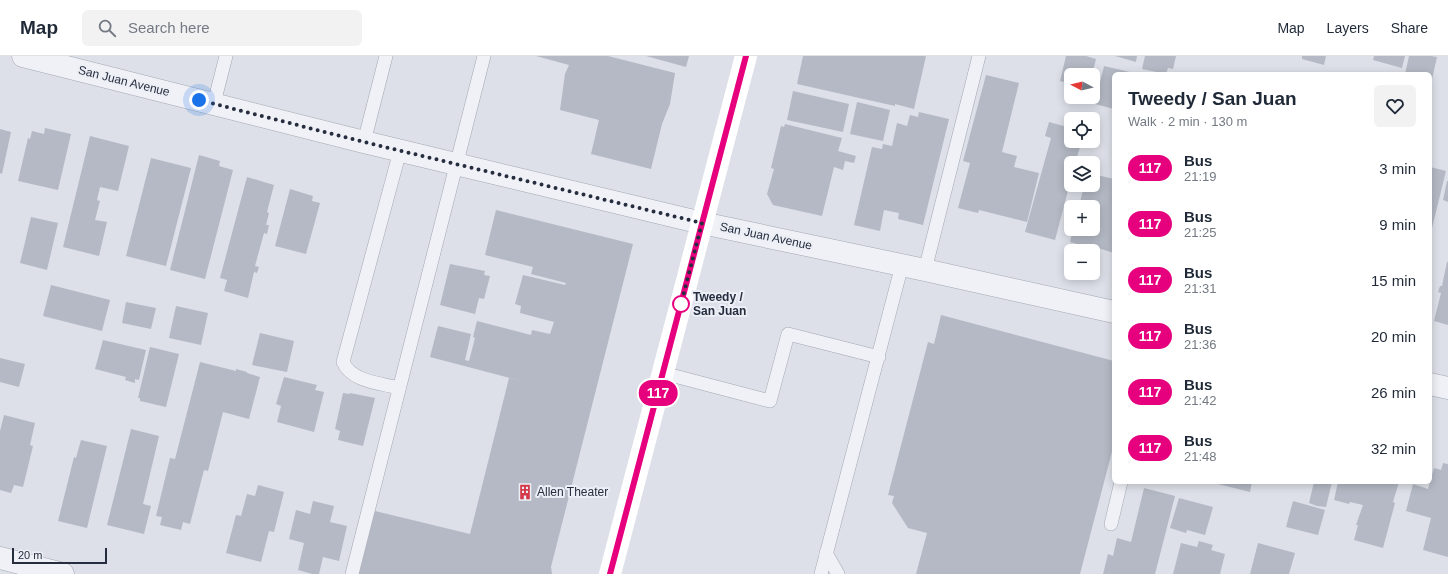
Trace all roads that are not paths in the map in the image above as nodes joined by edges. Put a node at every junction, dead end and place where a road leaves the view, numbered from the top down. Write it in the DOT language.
graph roads {
  1 [pos="23,56"];
  2 [pos="226,56"];
  3 [pos="386,56"];
  4 [pos="484,56"];
  5 [pos="746,56"];
  6 [pos="979,56"];
  7 [pos="214,104"];
  8 [pos="364,142"];
  9 [pos="400,151"];
  10 [pos="457,164"];
  11 [pos="702,223"];
  12 [pos="902,265"];
  13 [pos="925,270"];
  14 [pos="1112,312"];
  15 [pos="879,357"];
  16 [pos="663,373"];
  17 [pos="1432,384"];
  18 [pos="399,388"];
  19 [pos="1448,388"];
  20 [pos="1121,484"];
  21 [pos="1111,524"];
  22 [pos="826,553"];
  23 [pos="0,558"];
  24 [pos="63,574"];
  25 [pos="352,574"];
  26 [pos="610,574"];
  27 [pos="821,574"];
  28 [pos="838,574"];
  1 -- 7 [label="street, San Juan Avenue"];
  2 -- 7 [label="lane"];
  3 -- 8 [label="lane"];
  4 -- 10 [label="lane"];
  5 -- 11 [label="main road"];
  6 -- 13 [label="lane"];
  7 -- 8 [label="street, San Juan Avenue"];
  8 -- 9 [label="street, San Juan Avenue"];
  9 -- 10 [label="street, San Juan Avenue"];
  9 -- 18 [label="lane"];
  10 -- 11 [label="street, San Juan Avenue"];
  10 -- 18 [label="lane"];
  11 -- 12 [label="street, San Juan Avenue"];
  11 -- 16 [label="main road"];
  12 -- 13 [label="street, San Juan Avenue"];
  12 -- 15 [label="lane"];
  13 -- 14 [label="street, San Juan Avenue"];
  15 -- 16 [label="lane"];
  15 -- 22 [label="lane"];
  16 -- 26 [label="main road"];
  17 -- 19 [label="street"];
  18 -- 25 [label="lane"];
  20 -- 21 [label="lane"];
  22 -- 27 [label="lane"];
  22 -- 28 [label="lane"];
  23 -- 24 [label="street"];
}
